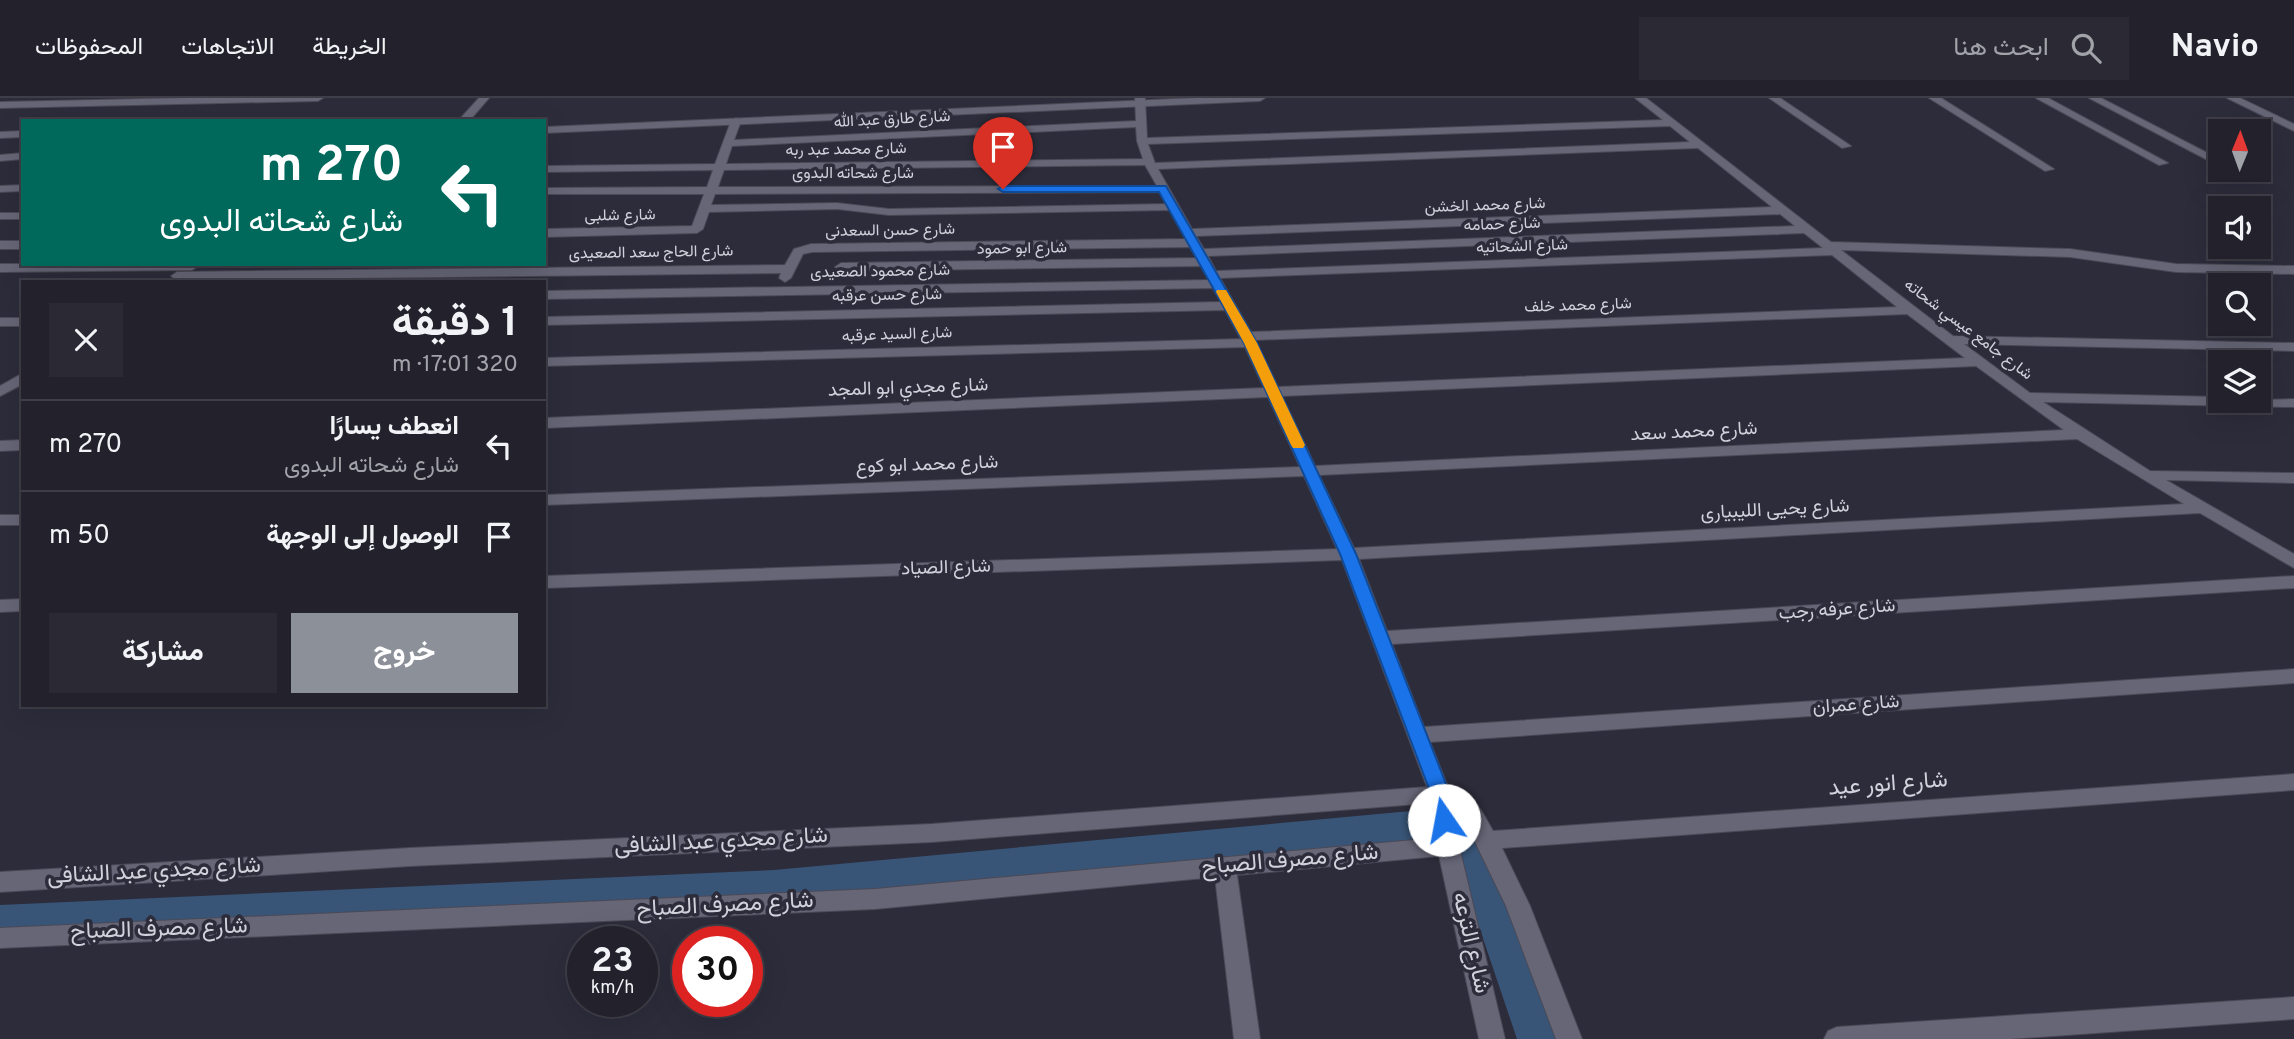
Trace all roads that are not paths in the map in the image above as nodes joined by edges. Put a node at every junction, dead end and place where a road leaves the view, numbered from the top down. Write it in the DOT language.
graph roads {
  1 [pos="318,98"];
  2 [pos="484,98"];
  3 [pos="1260,98"];
  4 [pos="1640,98"];
  5 [pos="1774,98"];
  6 [pos="1934,98"];
  7 [pos="2041,98"];
  8 [pos="2094,98"];
  9 [pos="2232,98"];
  10 [pos="1204,99"];
  11 [pos="1140,101"];
  12 [pos="0,105"];
  13 [pos="465,119"];
  14 [pos="736,121"];
  15 [pos="1673,123"];
  16 [pos="1141,124"];
  17 [pos="2294,128"];
  18 [pos="546,130"];
  19 [pos="21,134"];
  20 [pos="0,135"];
  21 [pos="1142,141"];
  22 [pos="729,143"];
  23 [pos="1700,145"];
  24 [pos="1846,146"];
  25 [pos="21,156"];
  26 [pos="2208,157"];
  27 [pos="0,158"];
  28 [pos="2162,163"];
  29 [pos="1150,164"];
  30 [pos="720,167"];
  31 [pos="546,169"];
  32 [pos="2049,169"];
  33 [pos="21,188"];
  34 [pos="0,189"];
  35 [pos="1162,189"];
  36 [pos="711,190"];
  37 [pos="546,191"];
  38 [pos="1173,207"];
  39 [pos="705,209"];
  40 [pos="1782,210"];
  41 [pos="0,216"];
  42 [pos="21,216"];
  43 [pos="1806,229"];
  44 [pos="546,233"];
  45 [pos="0,245"];
  46 [pos="21,245"];
  47 [pos="1831,248"];
  48 [pos="1203,258"];
  49 [pos="129,266"];
  50 [pos="192,266"];
  51 [pos="841,267"];
  52 [pos="0,268"];
  53 [pos="789,269"];
  54 [pos="2294,270"];
  55 [pos="172,279"];
  56 [pos="778,291"];
  57 [pos="546,295"];
  58 [pos="1230,306"];
  59 [pos="1912,310"];
  60 [pos="546,321"];
  61 [pos="0,322"];
  62 [pos="21,322"];
  63 [pos="1249,340"];
  64 [pos="1951,340"];
  65 [pos="2294,347"];
  66 [pos="546,362"];
  67 [pos="1980,362"];
  68 [pos="21,378"];
  69 [pos="0,392"];
  70 [pos="1273,392"];
  71 [pos="2026,397"];
  72 [pos="2294,403"];
  73 [pos="546,423"];
  74 [pos="2080,434"];
  75 [pos="21,445"];
  76 [pos="0,446"];
  77 [pos="1310,471"];
  78 [pos="2149,475"];
  79 [pos="2294,478"];
  80 [pos="546,500"];
  81 [pos="2205,508"];
  82 [pos="0,520"];
  83 [pos="21,520"];
  84 [pos="1348,554"];
  85 [pos="2290,557"];
  86 [pos="546,582"];
  87 [pos="2294,582"];
  88 [pos="21,605"];
  89 [pos="0,606"];
  90 [pos="1380,638"];
  91 [pos="2294,676"];
  92 [pos="1418,735"];
  93 [pos="2294,782"];
  94 [pos="1440,794"];
  95 [pos="1486,840"];
  96 [pos="1448,846"];
  97 [pos="1225,866"];
  98 [pos="0,881"];
  99 [pos="0,938"];
  100 [pos="2294,1008"];
  101 [pos="1247,1039"];
  102 [pos="1492,1039"];
  103 [pos="1569,1039"];
  104 [pos="1837,1039"];
  1 -- 12 [label="street"];
  2 -- 13 [label="street"];
  3 -- 10 [label="street"];
  4 -- 15 [label="street, شارع جامع عيسي شحاته"];
  5 -- 24 [label="street"];
  6 -- 32 [label="street"];
  7 -- 28 [label="street"];
  8 -- 26 [label="street"];
  9 -- 17 [label="street"];
  10 -- 11 [label="street"];
  11 -- 14 [label="street"];
  11 -- 16 [label="street, شارع الترعه"];
  14 -- 18 [label="street"];
  14 -- 22 [label="street"];
  15 -- 21 [label="street"];
  15 -- 23 [label="street, شارع جامع عيسي شحاته"];
  16 -- 21 [label="street, شارع الترعه"];
  16 -- 22 [label="street, شارع طارق عبد الله"];
  19 -- 20 [label="street"];
  21 -- 29 [label="street, شارع الترعه"];
  22 -- 30 [label="street"];
  23 -- 29 [label="street, شارع محمد عبد ربه"];
  23 -- 40 [label="street, شارع جامع عيسي شحاته"];
  25 -- 27 [label="street"];
  29 -- 30 [label="street, شارع محمد عبد ربه"];
  29 -- 35 [label="street, شارع الترعه"];
  30 -- 31 [label="street, شارع محمد عبد ربه"];
  30 -- 36 [label="street"];
  33 -- 34 [label="street"];
  35 -- 36 [label="street, شارع شحاته البدوى"];
  35 -- 38 [label="street, شارع الترعه"];
  36 -- 37 [label="street, شارع شحاته البدوى"];
  36 -- 39 [label="street"];
  38 -- 39 [label="street"];
  38 -- 48 [label="street, شارع الترعه"];
  39 -- 44 [label="street, شارع شلبى"];
  40 -- 43 [label="street, شارع جامع عيسي شحاته"];
  40 -- 48 [label="street, شارع محمد الخشن"];
  41 -- 42 [label="street"];
  43 -- 47 [label="street, شارع جامع عيسي شحاته"];
  43 -- 48 [label="street, شارع حمامه"];
  45 -- 46 [label="street"];
  47 -- 48 [label="street, شارع الشحاتيه"];
  47 -- 54 [label="street, شارع الشحاتيه"];
  47 -- 59 [label="street, شارع جامع عيسي شحاته"];
  48 -- 51 [label="street, شارع ابو حمود"];
  48 -- 53 [label="street, شارع حسن السعدنى"];
  48 -- 56 [label="street, شارع محمود الصعيدى"];
  48 -- 58 [label="street, شارع الترعه"];
  49 -- 52 [label="street"];
  50 -- 55 [label="street"];
  53 -- 55 [label="street, شارع الحاج سعد الصعيدى"];
  53 -- 56 [label="street, شارع حسن السعدنى"];
  56 -- 57 [label="street, شارع محمود الصعيدى"];
  58 -- 60 [label="street, شارع حسن عرقبه"];
  58 -- 63 [label="street, شارع الترعه"];
  59 -- 63 [label="street, شارع محمد خلف"];
  59 -- 64 [label="street, شارع جامع عيسي شحاته"];
  61 -- 62 [label="street"];
  63 -- 66 [label="street, شارع السيد عرقبه"];
  63 -- 70 [label="street, شارع الترعه"];
  64 -- 65 [label="street"];
  64 -- 67 [label="street, شارع جامع عيسي شحاته"];
  67 -- 70 [label="street, شارع مجدي ابو المجد"];
  67 -- 71 [label="street, شارع جامع عيسي شحاته"];
  68 -- 69 [label="street"];
  70 -- 73 [label="street, شارع مجدي ابو المجد"];
  70 -- 77 [label="street, شارع الترعه"];
  71 -- 72 [label="street"];
  71 -- 74 [label="street, شارع جامع عيسي شحاته"];
  74 -- 77 [label="street, شارع محمد سعد"];
  74 -- 78 [label="street, شارع جامع عيسي شحاته"];
  75 -- 76 [label="street"];
  77 -- 80 [label="street, شارع محمد ابو كوع"];
  77 -- 84 [label="street, شارع الترعه"];
  78 -- 79 [label="street"];
  78 -- 81 [label="street, شارع جامع عيسي شحاته"];
  81 -- 84 [label="street, شارع يحيى الليبيارى"];
  81 -- 85 [label="street, شارع جامع عيسي شحاته"];
  82 -- 83 [label="street"];
  84 -- 86 [label="street, شارع الصياد"];
  84 -- 90 [label="street, شارع الترعه"];
  87 -- 90 [label="street, شارع عرفه رجب"];
  88 -- 89 [label="street"];
  90 -- 92 [label="street, شارع الترعه"];
  91 -- 92 [label="street, شارع عمران"];
  92 -- 94 [label="street, شارع الترعه"];
  93 -- 95 [label="street, شارع انور عيد"];
  94 -- 95 [label="street"];
  94 -- 96 [label="street, شارع الترعه"];
  94 -- 98 [label="street, شارع مجدي عبد الشافى"];
  95 -- 103 [label="street"];
  96 -- 97 [label="street, شارع مصرف الصباح"];
  96 -- 102 [label="street, شارع الترعه"];
  97 -- 99 [label="street, شارع مصرف الصباح"];
  97 -- 101 [label="street"];
  100 -- 104 [label="street"];
}
